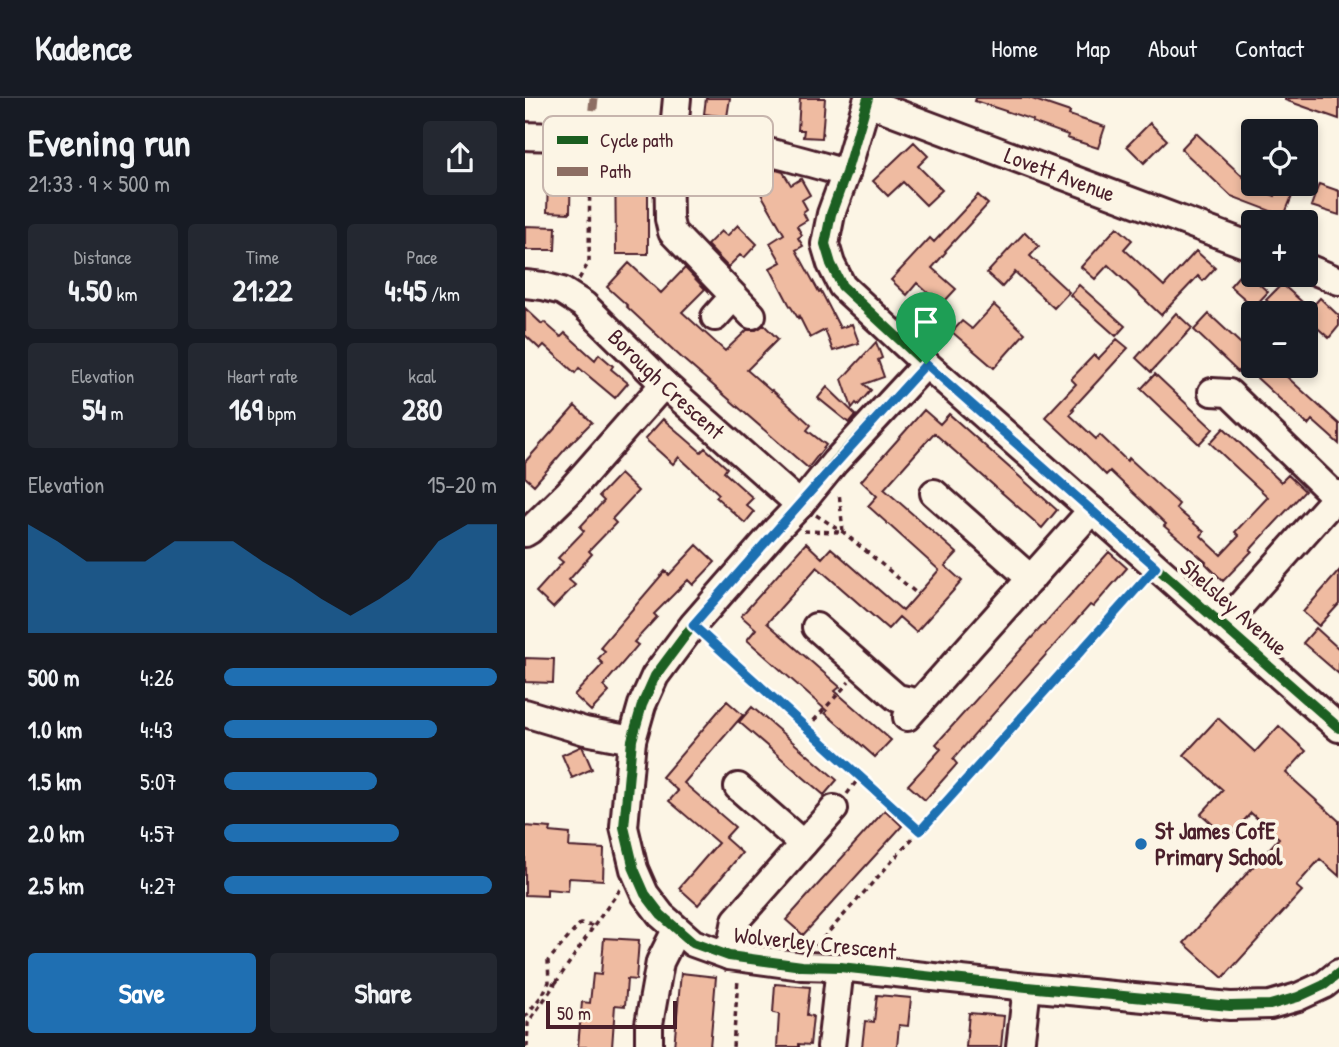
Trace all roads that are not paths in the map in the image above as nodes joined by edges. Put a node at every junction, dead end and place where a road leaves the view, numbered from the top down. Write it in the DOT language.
graph roads {
  1 [pos="677,98"];
  2 [pos="868,100"];
  3 [pos="674,116"];
  4 [pos="525,136"];
  5 [pos="543,136"];
  6 [pos="773,153"];
  7 [pos="846,173"];
  8 [pos="670,196"];
  9 [pos="1241,242"];
  10 [pos="1318,272"];
  11 [pos="1339,281"];
  12 [pos="525,284"];
  13 [pos="715,317"];
  14 [pos="926,364"];
  15 [pos="664,384"];
  16 [pos="1212,392"];
  17 [pos="933,493"];
  18 [pos="1338,495"];
  19 [pos="800,505"];
  20 [pos="1093,510"];
  21 [pos="525,533"];
  22 [pos="1031,579"];
  23 [pos="1222,626"];
  24 [pos="816,627"];
  25 [pos="525,713"];
  26 [pos="1336,720"];
  27 [pos="632,740"];
  28 [pos="739,786"];
  29 [pos="834,809"];
  30 [pos="803,844"];
  31 [pos="676,930"];
  32 [pos="734,957"];
  33 [pos="840,967"];
  34 [pos="1339,973"];
  35 [pos="1027,987"];
  36 [pos="649,1047"];
  37 [pos="831,1047"];
  38 [pos="1020,1047"];
  1 -- 3 [label="street"];
  2 -- 7 [label="street, Shelsley Avenue"];
  2 -- 9 [label="street, Lovett Avenue"];
  4 -- 5 [label="street"];
  6 -- 7 [label="street"];
  7 -- 14 [label="street, Shelsley Avenue"];
  8 -- 13 [label="street"];
  10 -- 11 [label="street"];
  12 -- 15 [label="street, Borough Crescent"];
  14 -- 19 [label="street, Wolverley Crescent"];
  14 -- 20 [label="street, Shelsley Avenue"];
  15 -- 19 [label="street, Borough Crescent"];
  15 -- 21 [label="street"];
  16 -- 18 [label="street"];
  17 -- 22 [label="street"];
  18 -- 23 [label="street"];
  19 -- 27 [label="street, Wolverley Crescent"];
  20 -- 22 [label="street"];
  20 -- 23 [label="street, Shelsley Avenue"];
  22 -- 24 [label="street"];
  23 -- 26 [label="street, Shelsley Avenue"];
  25 -- 27 [label="street"];
  27 -- 31 [label="street, Wolverley Crescent"];
  28 -- 30 [label="street"];
  29 -- 30 [label="street"];
  30 -- 32 [label="street"];
  31 -- 32 [label="street, Wolverley Crescent"];
  31 -- 36 [label="street"];
  32 -- 33 [label="street, Wolverley Crescent"];
  33 -- 35 [label="street, Wolverley Crescent"];
  33 -- 37 [label="street"];
  34 -- 35 [label="street, Wolverley Crescent"];
  35 -- 38 [label="street"];
}
